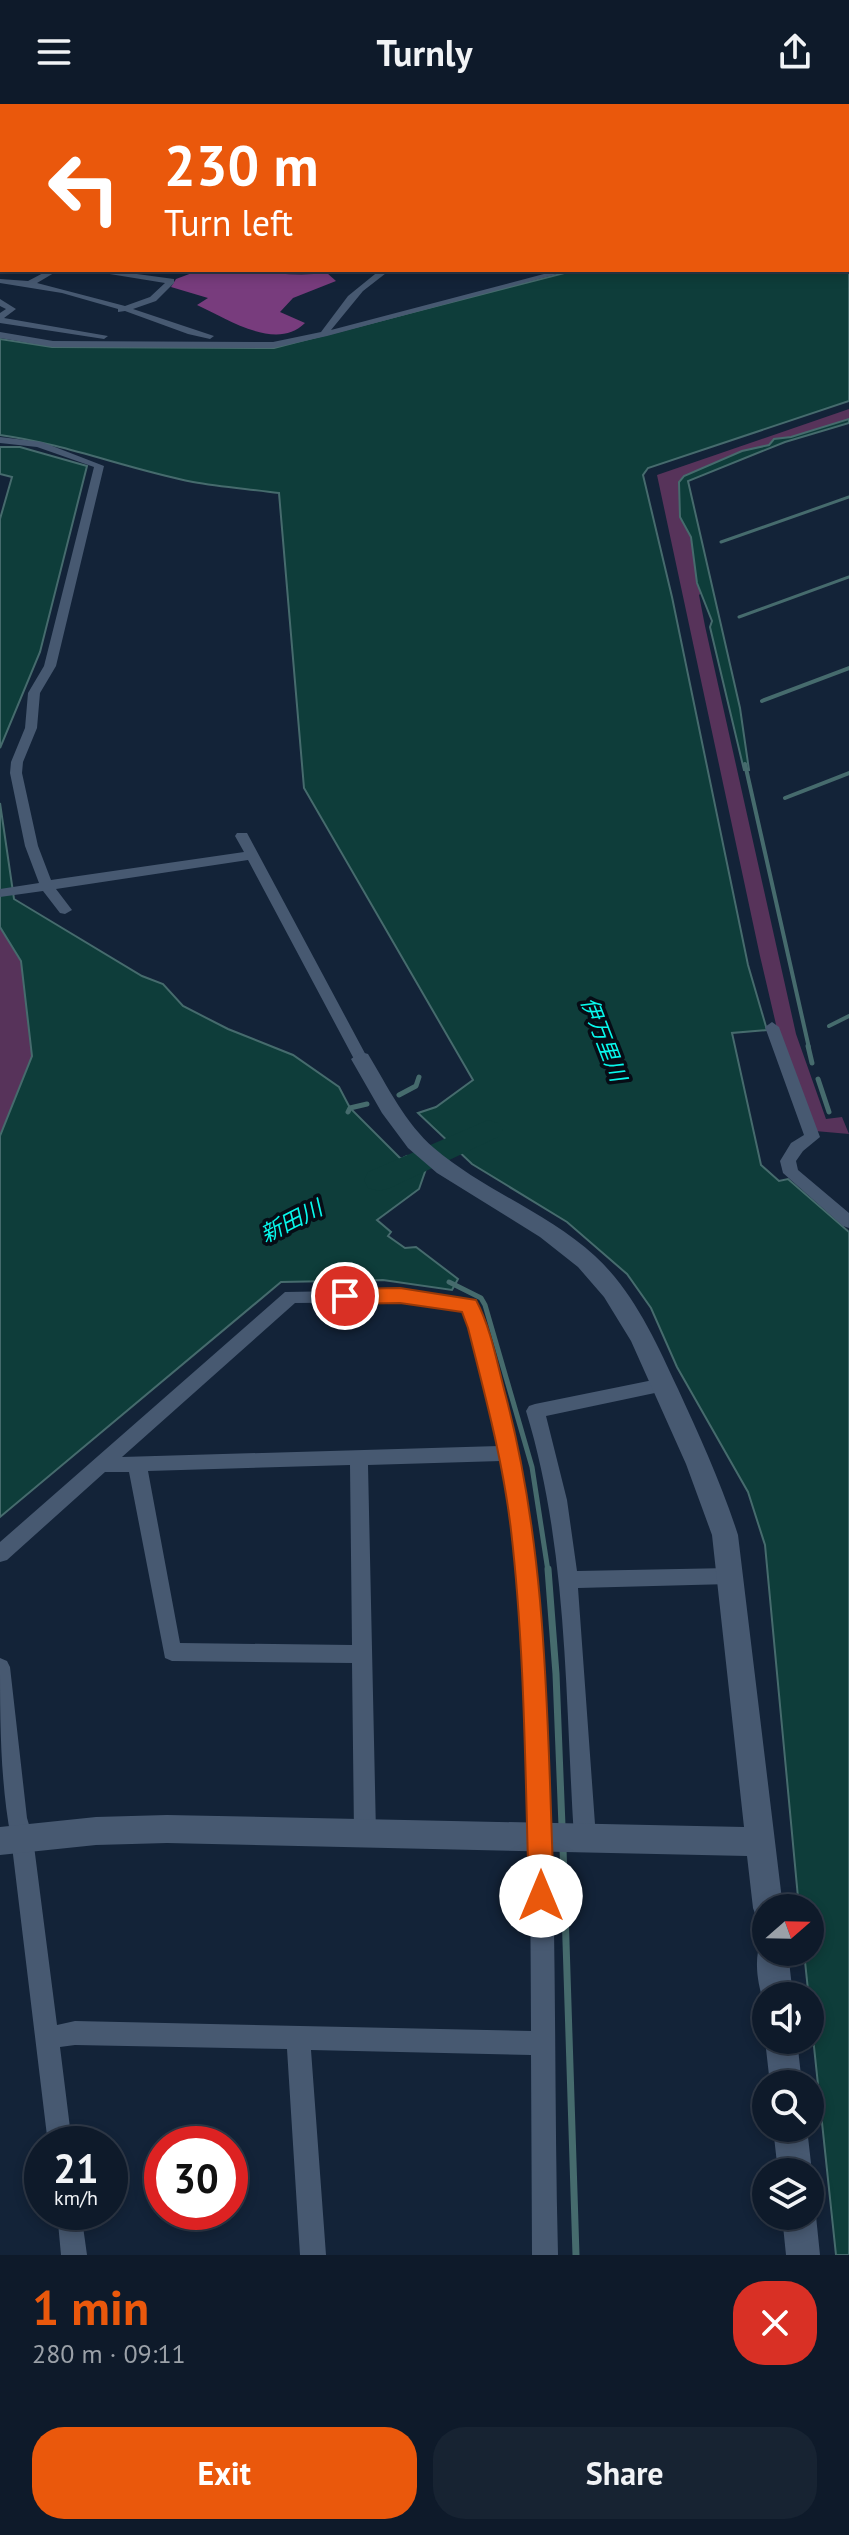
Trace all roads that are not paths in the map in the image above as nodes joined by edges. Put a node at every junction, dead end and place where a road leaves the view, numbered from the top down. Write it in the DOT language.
graph roads {
  1 [pos="51,272"];
  2 [pos="104,272"];
  3 [pos="381,272"];
  4 [pos="560,272"];
  5 [pos="0,281"];
  6 [pos="18,283"];
  7 [pos="29,284"];
  8 [pos="0,294"];
  9 [pos="0,302"];
  10 [pos="121,310"];
  11 [pos="0,318"];
  12 [pos="324,334"];
  13 [pos="0,335"];
  14 [pos="122,343"];
  15 [pos="237,344"];
  16 [pos="0,440"];
  17 [pos="242,836"];
  18 [pos="253,855"];
  19 [pos="38,887"];
  20 [pos="0,893"];
  21 [pos="65,910"];
  22 [pos="772,1027"];
  23 [pos="361,1059"];
  24 [pos="849,1222"];
  25 [pos="663,1385"];
  26 [pos="507,1453"];
  27 [pos="359,1457"];
  28 [pos="137,1464"];
  29 [pos="102,1465"];
  30 [pos="0,1554"];
  31 [pos="730,1576"];
  32 [pos="568,1580"];
  33 [pos="363,1654"];
  34 [pos="0,1667"];
  35 [pos="365,1833"];
  36 [pos="541,1837"];
  37 [pos="585,1838"];
  38 [pos="11,1839"];
  39 [pos="761,1842"];
  40 [pos="767,1894"];
  41 [pos="47,2038"];
  42 [pos="298,2038"];
  43 [pos="541,2043"];
  44 [pos="58,2126"];
  45 [pos="71,2230"];
  46 [pos="800,2230"];
  47 [pos="74,2255"];
  48 [pos="313,2255"];
  49 [pos="545,2255"];
  50 [pos="803,2255"];
  1 -- 7 [label="street"];
  2 -- 10 [label="street"];
  3 -- 12 [label="street"];
  4 -- 12 [label="street"];
  5 -- 6 [label="street"];
  6 -- 7 [label="street"];
  6 -- 8 [label="street"];
  7 -- 10 [label="street"];
  9 -- 11 [label="street"];
  10 -- 15 [label="street"];
  11 -- 14 [label="street"];
  12 -- 15 [label="street"];
  13 -- 14 [label="street"];
  14 -- 15 [label="street"];
  16 -- 19 [label="street"];
  17 -- 18 [label="street"];
  18 -- 19 [label="street"];
  18 -- 23 [label="street"];
  19 -- 20 [label="street"];
  19 -- 21 [label="street"];
  22 -- 24 [label="street"];
  23 -- 25 [label="street"];
  25 -- 31 [label="street"];
  25 -- 32 [label="street"];
  26 -- 27 [label="street"];
  26 -- 29 [label="street"];
  26 -- 36 [label="street"];
  27 -- 28 [label="street"];
  27 -- 33 [label="street"];
  28 -- 29 [label="street"];
  28 -- 33 [label="street"];
  29 -- 30 [label="street"];
  31 -- 32 [label="street"];
  31 -- 39 [label="street"];
  32 -- 37 [label="street"];
  33 -- 35 [label="street"];
  34 -- 38 [label="street"];
  35 -- 36 [label="street"];
  35 -- 38 [label="street"];
  36 -- 37 [label="street"];
  36 -- 43 [label="street"];
  37 -- 39 [label="street"];
  38 -- 41 [label="street"];
  39 -- 40 [label="street"];
  41 -- 42 [label="street"];
  41 -- 44 [label="street"];
  42 -- 43 [label="street"];
  42 -- 48 [label="street"];
  43 -- 49 [label="street"];
  45 -- 47 [label="street"];
  46 -- 50 [label="street"];
}
